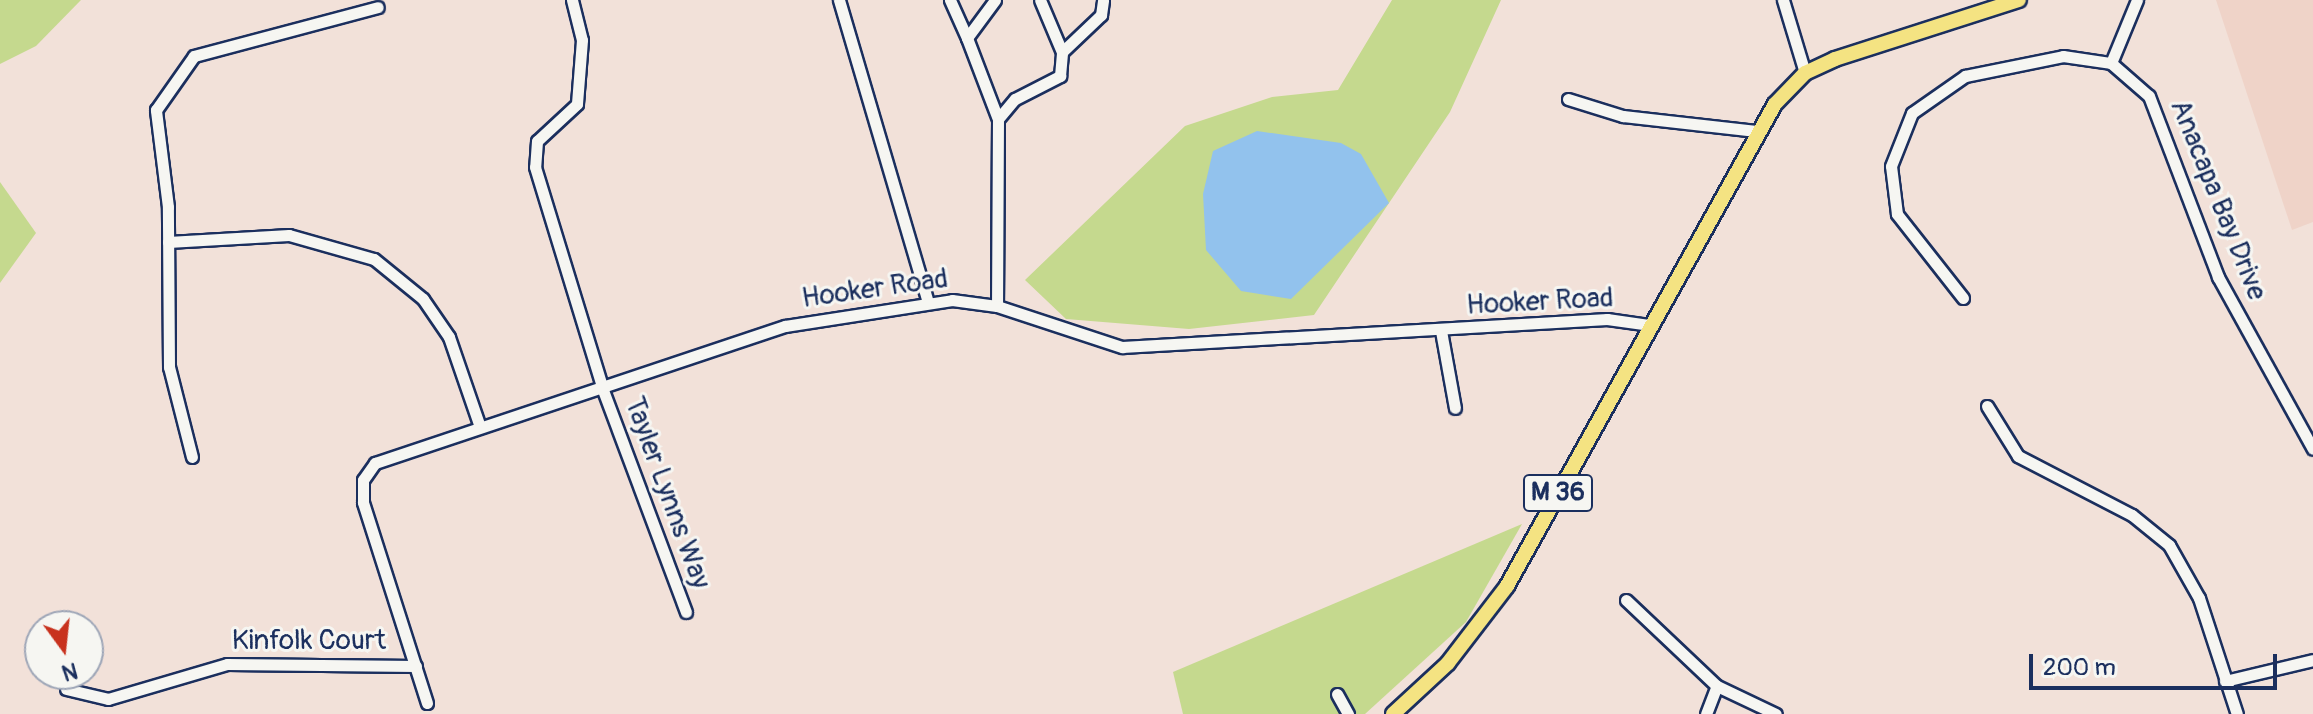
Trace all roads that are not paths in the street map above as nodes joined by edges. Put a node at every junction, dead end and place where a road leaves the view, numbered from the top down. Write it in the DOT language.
graph roads {
  1 [pos="572,0"];
  2 [pos="839,0"];
  3 [pos="950,0"];
  4 [pos="995,0"];
  5 [pos="1040,0"];
  6 [pos="1103,0"];
  7 [pos="1783,0"];
  8 [pos="2019,0"];
  9 [pos="2124,0"];
  10 [pos="2137,0"];
  11 [pos="378,7"];
  12 [pos="2127,21"];
  13 [pos="967,38"];
  14 [pos="1062,52"];
  15 [pos="2111,63"];
  16 [pos="1805,73"];
  17 [pos="1568,99"];
  18 [pos="998,119"];
  19 [pos="1756,131"];
  20 [pos="168,242"];
  21 [pos="1963,298"];
  22 [pos="928,302"];
  23 [pos="997,306"];
  24 [pos="1649,325"];
  25 [pos="1441,331"];
  26 [pos="603,390"];
  27 [pos="1987,406"];
  28 [pos="1455,408"];
  29 [pos="480,427"];
  30 [pos="2313,449"];
  31 [pos="192,457"];
  32 [pos="1626,600"];
  33 [pos="686,612"];
  34 [pos="2313,660"];
  35 [pos="416,666"];
  36 [pos="2225,681"];
  37 [pos="1717,686"];
  38 [pos="70,690"];
  39 [pos="1337,694"];
  40 [pos="427,703"];
  41 [pos="1348,714"];
  42 [pos="1393,714"];
  43 [pos="1706,714"];
  44 [pos="1776,714"];
  45 [pos="2237,714"];
  1 -- 26 [label="street, Tayler Lynns Way"];
  2 -- 22 [label="street"];
  3 -- 13 [label="street"];
  4 -- 13 [label="street"];
  5 -- 14 [label="street"];
  6 -- 14 [label="street"];
  7 -- 16 [label="street"];
  8 -- 16 [label="main road"];
  9 -- 12 [label="street"];
  10 -- 12 [label="street"];
  11 -- 20 [label="street"];
  12 -- 15 [label="street"];
  13 -- 18 [label="street"];
  14 -- 18 [label="street"];
  15 -- 21 [label="street"];
  15 -- 30 [label="street, Anacapa Bay Drive"];
  16 -- 19 [label="main road, M 36"];
  17 -- 19 [label="street"];
  18 -- 23 [label="street"];
  19 -- 24 [label="main road, M 36"];
  20 -- 29 [label="street"];
  20 -- 31 [label="street"];
  22 -- 23 [label="street, Hooker Road"];
  22 -- 26 [label="street, Hooker Road"];
  23 -- 25 [label="street, Hooker Road"];
  24 -- 25 [label="street, Hooker Road"];
  24 -- 42 [label="main road, M 36"];
  25 -- 28 [label="street"];
  26 -- 29 [label="street, Hooker Road"];
  26 -- 33 [label="street, Tayler Lynns Way"];
  27 -- 36 [label="street"];
  29 -- 35 [label="street, Hooker Road"];
  32 -- 37 [label="street"];
  34 -- 36 [label="street"];
  35 -- 38 [label="street, Kinfolk Court"];
  35 -- 40 [label="street, Hooker Road"];
  36 -- 45 [label="street"];
  37 -- 43 [label="street"];
  37 -- 44 [label="street"];
  39 -- 41 [label="street"];
}
